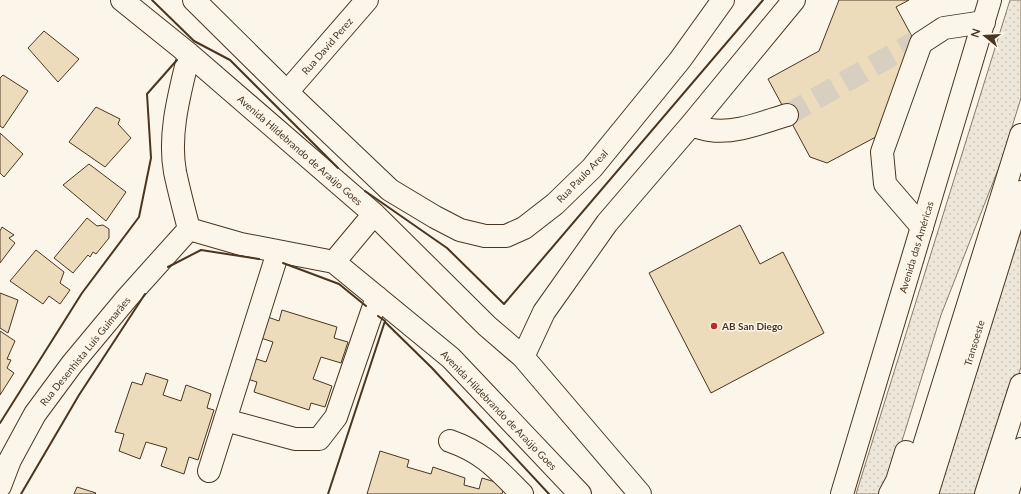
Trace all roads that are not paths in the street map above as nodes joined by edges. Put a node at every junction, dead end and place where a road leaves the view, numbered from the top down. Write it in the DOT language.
graph roads {
  1 [pos="122,0"];
  2 [pos="194,0"];
  3 [pos="367,0"];
  4 [pos="723,0"];
  5 [pos="794,0"];
  6 [pos="986,8"];
  7 [pos="188,54"];
  8 [pos="287,92"];
  9 [pos="787,114"];
  10 [pos="691,125"];
  11 [pos="1021,135"];
  12 [pos="1021,192"];
  13 [pos="374,214"];
  14 [pos="922,227"];
  15 [pos="189,229"];
  16 [pos="278,252"];
  17 [pos="334,262"];
  18 [pos="377,297"];
  19 [pos="523,357"];
  20 [pos="1021,385"];
  21 [pos="942,387"];
  22 [pos="225,420"];
  23 [pos="450,442"];
  24 [pos="1021,450"];
  25 [pos="209,470"];
  26 [pos="0,486"];
  27 [pos="637,493"];
  28 [pos="522,494"];
  29 [pos="580,494"];
  30 [pos="842,494"];
  31 [pos="890,494"];
  32 [pos="908,494"];
  33 [pos="927,494"];
  34 [pos="986,494"];
  35 [pos="1007,494"];
  1 -- 7 [label="main road, Avenida Hildebrando de Araújo Goes"];
  2 -- 8 [label="main road"];
  3 -- 8 [label="main road, Rua David Perez"];
  4 -- 8 [label="main road, Rua Paulo Areal"];
  5 -- 10 [label="main road"];
  6 -- 14 [label="main road, Avenida das Américas"];
  6 -- 14 [label="main road"];
  7 -- 13 [label="main road, Avenida Hildebrando de Araújo Goes"];
  7 -- 15 [label="main road"];
  9 -- 10 [label="main road"];
  10 -- 19 [label="main road"];
  11 -- 21 [label="main road"];
  12 -- 33 [label="main road, Transoeste"];
  13 -- 17 [label="main road"];
  13 -- 19 [label="main road, Avenida Hildebrando de Araújo Goes"];
  14 -- 30 [label="main road, Avenida das Américas"];
  15 -- 16 [label="main road, Avenida Hildebrando de Araújo Goes"];
  15 -- 26 [label="main road, Rua Desenhista Luís Guimarães"];
  16 -- 17 [label="main road, Avenida Hildebrando de Araújo Goes"];
  16 -- 22 [label="main road"];
  17 -- 18 [label="main road, Avenida Hildebrando de Araújo Goes"];
  18 -- 22 [label="main road"];
  18 -- 29 [label="main road, Avenida Hildebrando de Araújo Goes"];
  19 -- 27 [label="main road, Avenida Hildebrando de Araújo Goes"];
  20 -- 34 [label="main road"];
  21 -- 31 [label="main road"];
  21 -- 32 [label="main road"];
  22 -- 25 [label="main road"];
  23 -- 28 [label="main road"];
  24 -- 35 [label="main road"];
}
